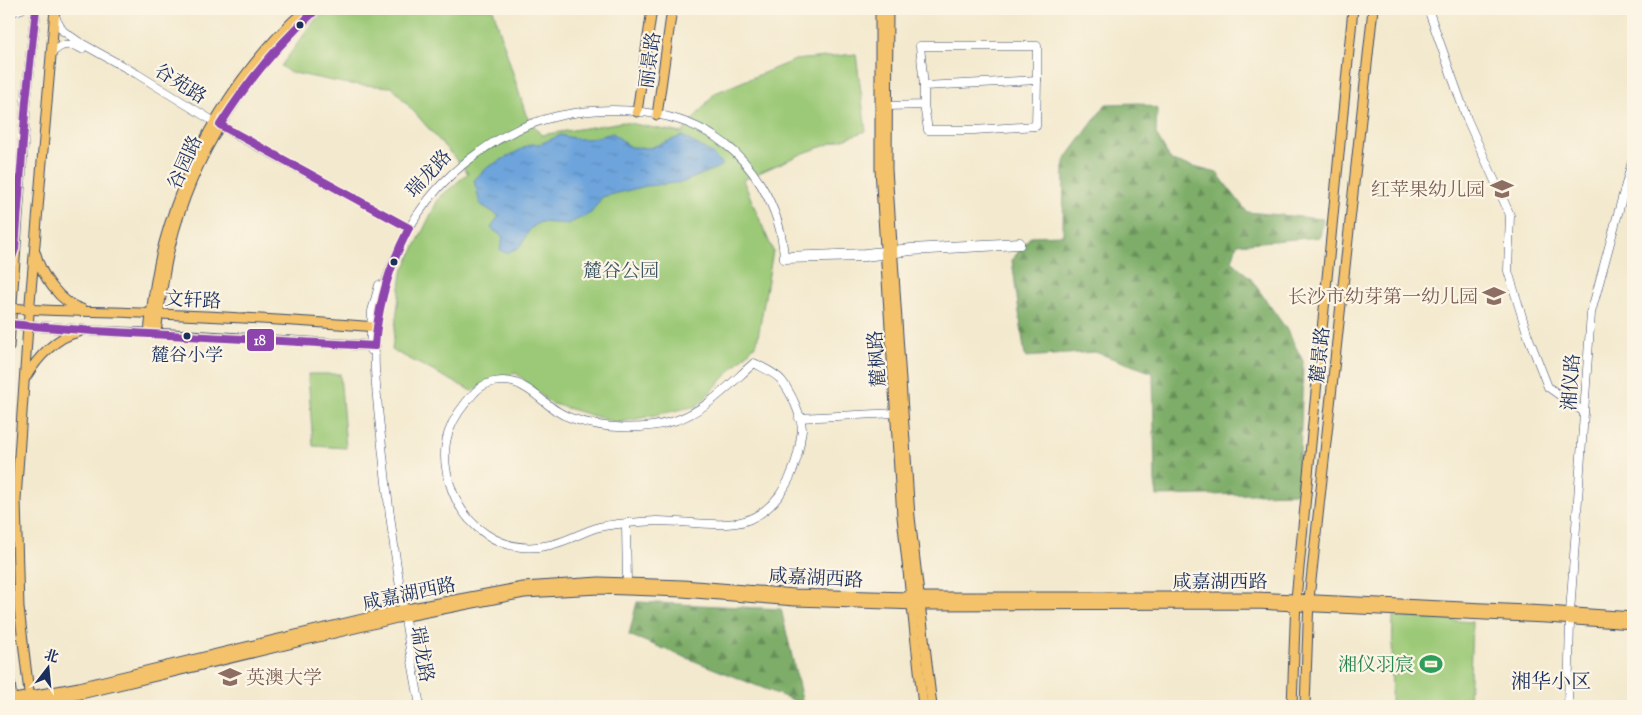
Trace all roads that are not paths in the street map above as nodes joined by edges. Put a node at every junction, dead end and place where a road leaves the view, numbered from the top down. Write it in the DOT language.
graph roads {
  1 [pos="22,9"];
  2 [pos="36,9"];
  3 [pos="306,9"];
  4 [pos="317,9"];
  5 [pos="652,9"];
  6 [pos="672,9"];
  7 [pos="880,9"];
  8 [pos="888,9"];
  9 [pos="1353,9"];
  10 [pos="1373,9"];
  11 [pos="1428,9"];
  12 [pos="55,10"];
  13 [pos="9,13"];
  14 [pos="50,60"];
  15 [pos="1037,80"];
  16 [pos="924,86"];
  17 [pos="924,105"];
  18 [pos="887,106"];
  19 [pos="638,110"];
  20 [pos="658,113"];
  21 [pos="216,125"];
  22 [pos="1633,158"];
  23 [pos="406,229"];
  24 [pos="15,249"];
  25 [pos="35,250"];
  26 [pos="889,252"];
  27 [pos="9,266"];
  28 [pos="10,308"];
  29 [pos="29,309"];
  30 [pos="97,311"];
  31 [pos="155,313"];
  32 [pos="10,324"];
  33 [pos="28,326"];
  34 [pos="373,327"];
  35 [pos="94,331"];
  36 [pos="152,333"];
  37 [pos="372,346"];
  38 [pos="9,347"];
  39 [pos="24,379"];
  40 [pos="1584,412"];
  41 [pos="896,413"];
  42 [pos="799,418"];
  43 [pos="626,524"];
  44 [pos="627,583"];
  45 [pos="915,601"];
  46 [pos="1296,602"];
  47 [pos="1309,602"];
  48 [pos="402,613"];
  49 [pos="1570,616"];
  50 [pos="1633,617"];
  51 [pos="1633,624"];
  52 [pos="9,676"];
  53 [pos="11,702"];
  54 [pos="30,702"];
  55 [pos="416,706"];
  56 [pos="420,706"];
  57 [pos="923,706"];
  58 [pos="932,706"];
  59 [pos="1292,706"];
  60 [pos="1304,706"];
  61 [pos="1568,706"];
  1 -- 13 [label="street"];
  2 -- 24 [label="main road"];
  3 -- 21 [label="main road, 谷园路"];
  4 -- 21 [label="main road, 谷园路"];
  5 -- 19 [label="main road, 丽景路"];
  6 -- 20 [label="main road, 丽景路"];
  7 -- 26 [label="main road, 麓枫路"];
  8 -- 18 [label="main road"];
  9 -- 46 [label="main road, 麓景路"];
  10 -- 47 [label="main road, 麓景路"];
  11 -- 40 [label="street"];
  12 -- 14 [label="main road"];
  12 -- 21 [label="street, 谷苑路"];
  14 -- 21 [label="street, 谷苑路"];
  14 -- 25 [label="main road"];
  15 -- 16 [label="street"];
  15 -- 16 [label="street"];
  15 -- 17 [label="street"];
  16 -- 17 [label="street"];
  17 -- 18 [label="street"];
  18 -- 26 [label="main road"];
  19 -- 20 [label="street, 瑞龙路"];
  19 -- 23 [label="street, 瑞龙路"];
  20 -- 26 [label="street, 瑞龙路"];
  21 -- 23 [label="street, 谷苑路"];
  21 -- 31 [label="main road, 谷园路"];
  22 -- 40 [label="street, 湘仪路"];
  23 -- 34 [label="street, 瑞龙路"];
  24 -- 27 [label="main road"];
  24 -- 28 [label="main road"];
  25 -- 29 [label="main road"];
  25 -- 30 [label="main road"];
  26 -- 26 [label="street"];
  26 -- 41 [label="main road, 麓枫路"];
  26 -- 45 [label="main road"];
  28 -- 29 [label="main road, 文轩路"];
  28 -- 32 [label="main road"];
  29 -- 30 [label="main road, 文轩路"];
  29 -- 33 [label="main road"];
  30 -- 31 [label="main road, 文轩路"];
  31 -- 34 [label="main road, 文轩路"];
  31 -- 36 [label="main road, 谷园路"];
  32 -- 33 [label="main road, 文轩路"];
  32 -- 38 [label="main road"];
  33 -- 35 [label="main road, 文轩路"];
  33 -- 39 [label="main road"];
  34 -- 37 [label="street, 瑞龙路"];
  35 -- 36 [label="main road, 文轩路"];
  35 -- 39 [label="main road"];
  36 -- 37 [label="main road, 文轩路"];
  37 -- 48 [label="street, 瑞龙路"];
  39 -- 54 [label="main road"];
  40 -- 49 [label="street, 湘仪路"];
  41 -- 42 [label="street"];
  41 -- 45 [label="main road, 麓枫路"];
  42 -- 43 [label="street"];
  42 -- 43 [label="street"];
  43 -- 44 [label="street"];
  44 -- 45 [label="main road, 咸嘉湖西路"];
  44 -- 48 [label="main road, 咸嘉湖西路"];
  45 -- 46 [label="main road, 咸嘉湖西路"];
  45 -- 48 [label="main road, 咸嘉湖西路"];
  45 -- 57 [label="main road, 麓枫路"];
  45 -- 58 [label="main road"];
  46 -- 47 [label="main road, 咸嘉湖西路"];
  46 -- 59 [label="main road, 麓景路"];
  47 -- 49 [label="main road, 咸嘉湖西路"];
  47 -- 60 [label="main road, 麓景路"];
  48 -- 54 [label="main road, 咸嘉湖西路"];
  48 -- 55 [label="street, 瑞龙路"];
  48 -- 56 [label="street, 瑞龙路"];
  49 -- 50 [label="main road, 咸嘉湖西路"];
  49 -- 51 [label="main road, 咸嘉湖西路"];
  49 -- 61 [label="street, 湘仪路"];
  52 -- 53 [label="main road"];
  53 -- 54 [label="main road, 咸嘉湖西路"];
}
